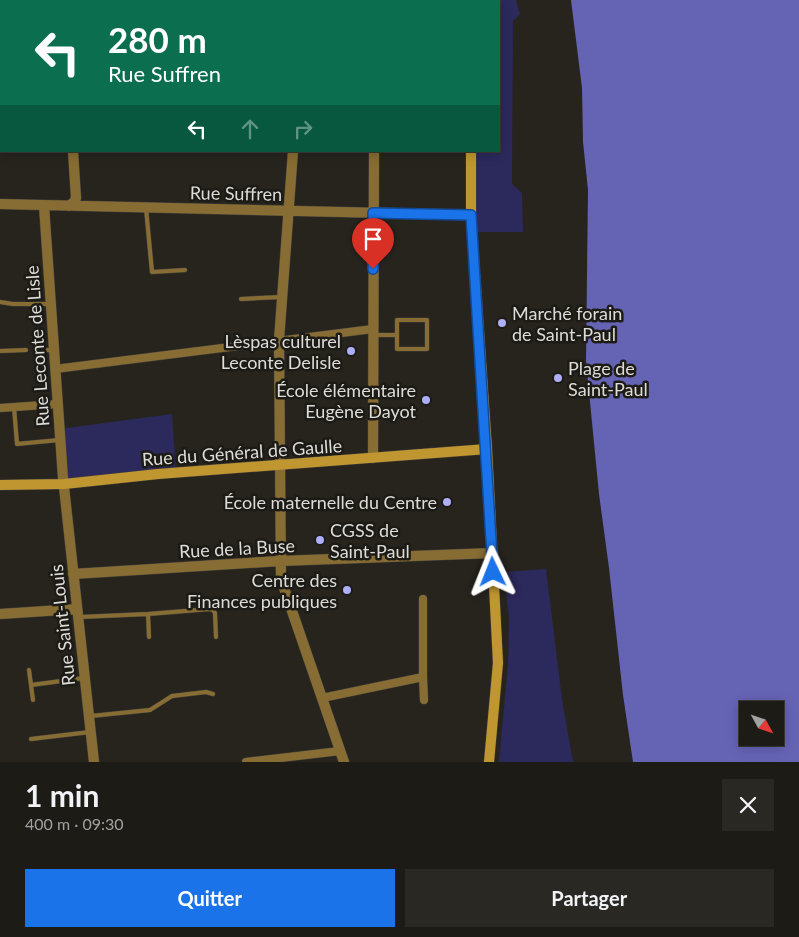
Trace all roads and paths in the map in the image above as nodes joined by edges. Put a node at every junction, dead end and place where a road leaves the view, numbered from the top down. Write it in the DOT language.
graph roads {
  1 [pos="73,152"];
  2 [pos="293,152"];
  3 [pos="374,152"];
  4 [pos="471,152"];
  5 [pos="0,204"];
  6 [pos="44,206"];
  7 [pos="69,206"];
  8 [pos="146,208"];
  9 [pos="288,210"];
  10 [pos="373,213"];
  11 [pos="471,215"];
  12 [pos="185,270"];
  13 [pos="281,297"];
  14 [pos="241,299"];
  15 [pos="0,302"];
  16 [pos="50,304"];
  17 [pos="373,332"];
  18 [pos="397,335"];
  19 [pos="279,340"];
  20 [pos="26,350"];
  21 [pos="42,350"];
  22 [pos="54,350"];
  23 [pos="0,351"];
  24 [pos="55,369"];
  25 [pos="58,404"];
  26 [pos="14,407"];
  27 [pos="0,408"];
  28 [pos="60,440"];
  29 [pos="487,449"];
  30 [pos="373,458"];
  31 [pos="280,465"];
  32 [pos="64,484"];
  33 [pos="0,485"];
  34 [pos="493,553"];
  35 [pos="280,561"];
  36 [pos="74,574"];
  37 [pos="423,599"];
  38 [pos="78,613"];
  39 [pos="0,614"];
  40 [pos="148,614"];
  41 [pos="149,637"];
  42 [pos="216,637"];
  43 [pos="29,670"];
  44 [pos="423,677"];
  45 [pos="84,678"];
  46 [pos="31,685"];
  47 [pos="213,694"];
  48 [pos="322,698"];
  49 [pos="33,700"];
  50 [pos="424,700"];
  51 [pos="88,716"];
  52 [pos="90,732"];
  53 [pos="31,739"];
  54 [pos="340,751"];
  55 [pos="94,762"];
  56 [pos="246,762"];
  57 [pos="344,762"];
  58 [pos="489,762"];
  1 -- 7 [label="street"];
  2 -- 9 [label="street"];
  3 -- 10 [label="street"];
  4 -- 11 [label="main road"];
  5 -- 6 [label="street, Rue Suffren"];
  6 -- 7 [label="street, Rue Suffren"];
  6 -- 16 [label="street, Rue Leconte de Lisle"];
  7 -- 8 [label="street, Rue Suffren"];
  8 -- 9 [label="street, Rue Suffren"];
  8 -- 12 [label="lane"];
  9 -- 10 [label="street, Rue Suffren"];
  9 -- 13 [label="street"];
  10 -- 11 [label="street, Rue Suffren"];
  10 -- 17 [label="street"];
  11 -- 29 [label="main road"];
  13 -- 14 [label="lane"];
  13 -- 19 [label="street"];
  15 -- 16 [label="lane"];
  16 -- 22 [label="street, Rue Leconte de Lisle"];
  17 -- 18 [label="lane"];
  17 -- 19 [label="street"];
  17 -- 30 [label="street"];
  18 -- 18 [label="lane"];
  19 -- 24 [label="street"];
  19 -- 31 [label="street"];
  20 -- 23 [label="lane"];
  21 -- 22 [label="lane"];
  22 -- 24 [label="street, Rue Leconte de Lisle"];
  24 -- 25 [label="street, Rue Leconte de Lisle"];
  25 -- 26 [label="street"];
  25 -- 28 [label="street, Rue Leconte de Lisle"];
  26 -- 27 [label="street"];
  26 -- 28 [label="lane"];
  28 -- 32 [label="street, Rue Leconte de Lisle"];
  29 -- 30 [label="main road, Rue du Général de Gaulle"];
  29 -- 34 [label="main road"];
  30 -- 31 [label="main road, Rue du Général de Gaulle"];
  31 -- 32 [label="main road, Rue du Général de Gaulle"];
  31 -- 35 [label="street"];
  32 -- 33 [label="main road, Rue du Général de Gaulle"];
  32 -- 36 [label="street, Rue Saint-Louis"];
  34 -- 35 [label="street, Rue de la Buse"];
  34 -- 58 [label="main road"];
  35 -- 36 [label="street, Rue de la Buse"];
  35 -- 48 [label="street"];
  36 -- 38 [label="street, Rue Saint-Louis"];
  37 -- 44 [label="street"];
  38 -- 39 [label="street"];
  38 -- 40 [label="lane"];
  38 -- 45 [label="street, Rue Saint-Louis"];
  40 -- 41 [label="lane"];
  40 -- 42 [label="lane"];
  43 -- 46 [label="lane"];
  44 -- 48 [label="street"];
  44 -- 50 [label="street"];
  45 -- 46 [label="lane"];
  45 -- 51 [label="street, Rue Saint-Louis"];
  46 -- 49 [label="lane"];
  47 -- 51 [label="lane"];
  48 -- 54 [label="street"];
  51 -- 52 [label="street, Rue Saint-Louis"];
  52 -- 53 [label="lane"];
  52 -- 55 [label="street, Rue Saint-Louis"];
  54 -- 56 [label="street"];
  54 -- 57 [label="street"];
}
